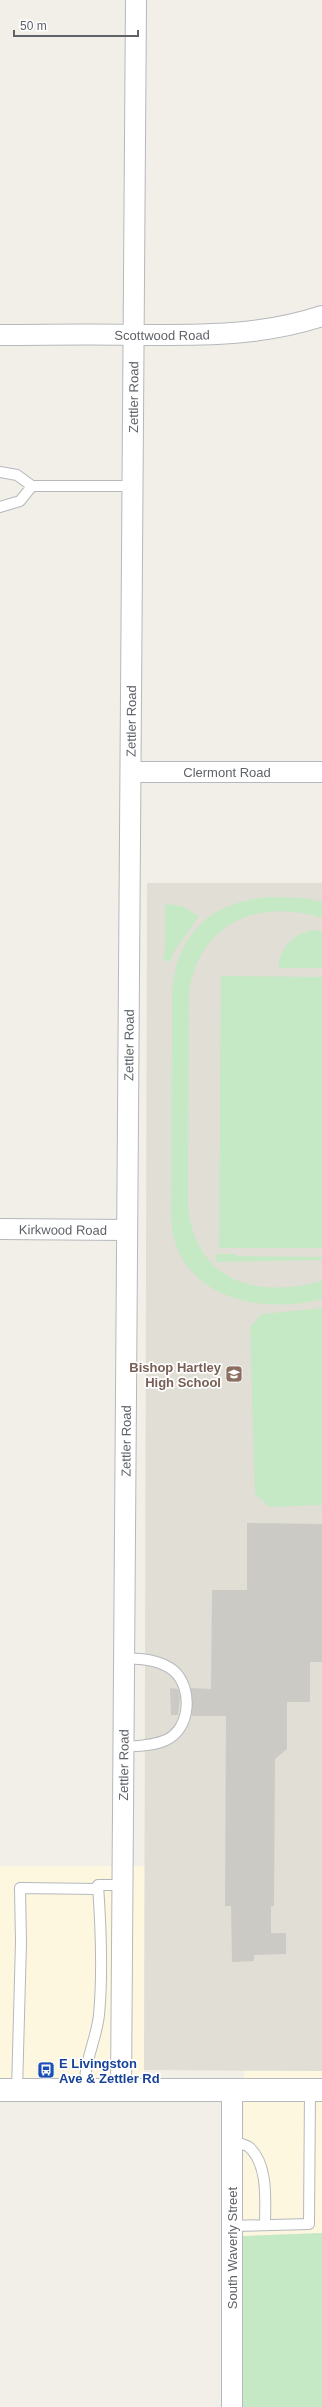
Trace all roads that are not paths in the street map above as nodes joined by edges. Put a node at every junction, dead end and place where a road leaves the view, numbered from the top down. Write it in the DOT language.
graph roads {
  1 [pos="136,0"];
  2 [pos="322,316"];
  3 [pos="0,335"];
  4 [pos="134,335"];
  5 [pos="0,472"];
  6 [pos="32,486"];
  7 [pos="133,486"];
  8 [pos="0,507"];
  9 [pos="131,772"];
  10 [pos="322,772"];
  11 [pos="0,1229"];
  12 [pos="127,1230"];
  13 [pos="124,1658"];
  14 [pos="123,1747"];
  15 [pos="122,1885"];
  16 [pos="98,1889"];
  17 [pos="9,2090"];
  18 [pos="85,2090"];
  19 [pos="121,2090"];
  20 [pos="232,2090"];
  21 [pos="316,2090"];
  22 [pos="232,2141"];
  23 [pos="266,2225"];
  24 [pos="232,2226"];
  25 [pos="232,2407"];
  1 -- 4 [label="street, Zettler Road"];
  2 -- 4 [label="street, Scottwood Road"];
  3 -- 4 [label="street, Scottwood Road"];
  4 -- 7 [label="street, Zettler Road"];
  5 -- 6 [label="lane"];
  6 -- 7 [label="lane"];
  6 -- 8 [label="lane"];
  7 -- 9 [label="street, Zettler Road"];
  9 -- 10 [label="street, Clermont Road"];
  9 -- 12 [label="street, Zettler Road"];
  11 -- 12 [label="street, Kirkwood Road"];
  12 -- 13 [label="street, Zettler Road"];
  13 -- 14 [label="street, Zettler Road"];
  13 -- 14 [label="lane"];
  14 -- 15 [label="street, Zettler Road"];
  15 -- 16 [label="lane"];
  15 -- 19 [label="street, Zettler Road"];
  16 -- 17 [label="lane"];
  16 -- 18 [label="lane"];
  17 -- 18 [label="main road"];
  18 -- 19 [label="main road"];
  19 -- 20 [label="main road"];
  20 -- 21 [label="main road"];
  20 -- 22 [label="street, South Waverly Street"];
  21 -- 23 [label="lane"];
  22 -- 23 [label="lane"];
  22 -- 24 [label="street, South Waverly Street"];
  23 -- 24 [label="lane"];
  24 -- 25 [label="street, South Waverly Street"];
}
